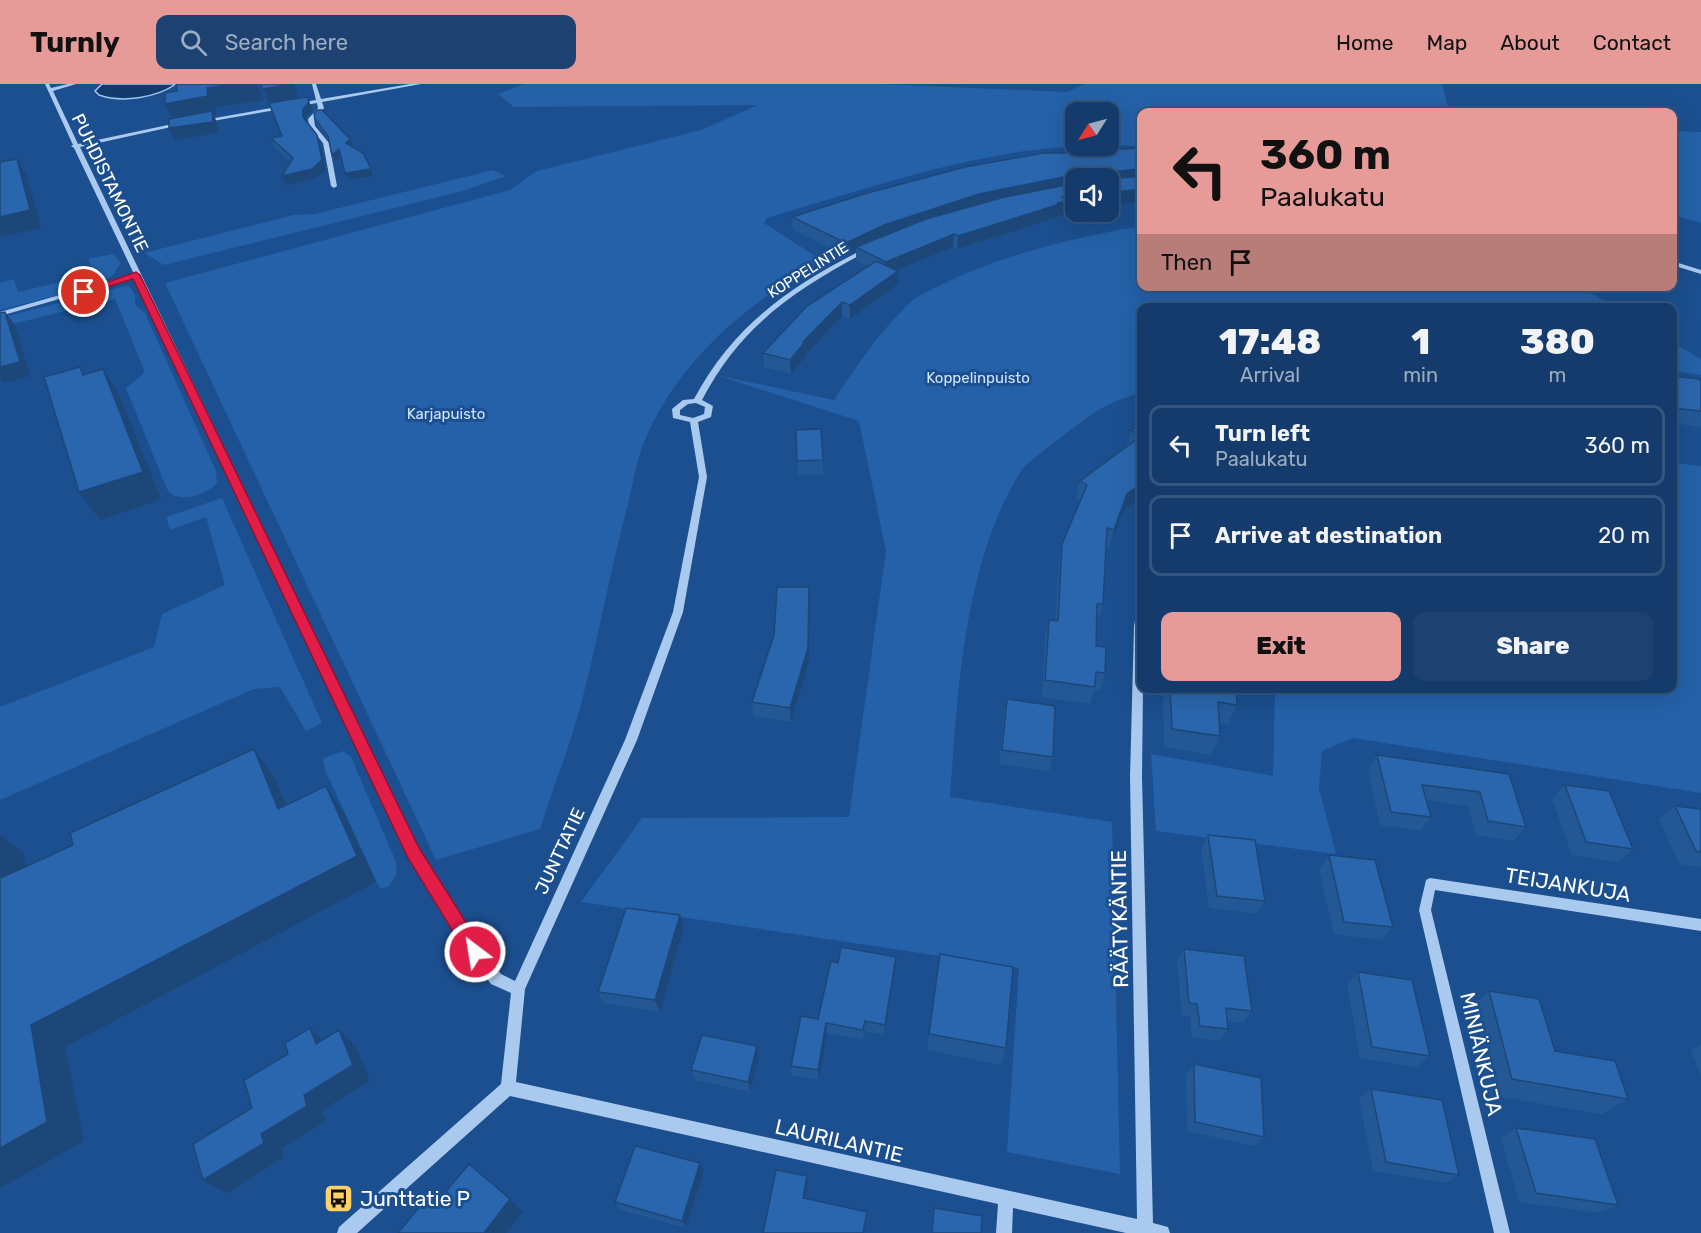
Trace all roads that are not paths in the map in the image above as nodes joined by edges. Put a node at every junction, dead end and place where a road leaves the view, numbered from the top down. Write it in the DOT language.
graph roads {
  1 [pos="74,84"];
  2 [pos="314,84"];
  3 [pos="419,84"];
  4 [pos="48,87"];
  5 [pos="320,99"];
  6 [pos="74,146"];
  7 [pos="334,186"];
  8 [pos="876,246"];
  9 [pos="1677,265"];
  10 [pos="1701,272"];
  11 [pos="136,275"];
  12 [pos="0,314"];
  13 [pos="697,401"];
  14 [pos="694,421"];
  15 [pos="1138,693"];
  16 [pos="1430,884"];
  17 [pos="1701,925"];
  18 [pos="518,989"];
  19 [pos="508,1088"];
  20 [pos="1006,1200"];
  21 [pos="1144,1229"];
  22 [pos="345,1233"];
  23 [pos="1004,1233"];
  24 [pos="1162,1233"];
  25 [pos="1502,1233"];
  1 -- 4 [label="street"];
  2 -- 5 [label="street"];
  3 -- 5 [label="street"];
  4 -- 6 [label="street, PUHDISTAMONTIE"];
  5 -- 6 [label="street"];
  5 -- 7 [label="street"];
  6 -- 11 [label="street, PUHDISTAMONTIE"];
  8 -- 13 [label="street, KOPPELINTIE"];
  9 -- 10 [label="street"];
  11 -- 12 [label="street"];
  11 -- 18 [label="street, PUHDISTAMONTIE"];
  13 -- 14 [label="street"];
  13 -- 14 [label="street"];
  14 -- 18 [label="street, JUNTTATIE"];
  15 -- 21 [label="street, RÄÄTYKÄNTIE"];
  16 -- 17 [label="street, TEIJANKUJA"];
  16 -- 25 [label="street, MINIÄNKUJA"];
  18 -- 19 [label="street, JUNTTATIE"];
  19 -- 20 [label="street, LAURILANTIE"];
  19 -- 22 [label="street"];
  20 -- 21 [label="street, LAURILANTIE"];
  20 -- 23 [label="street"];
  21 -- 24 [label="street, LAURILANTIE"];
}
